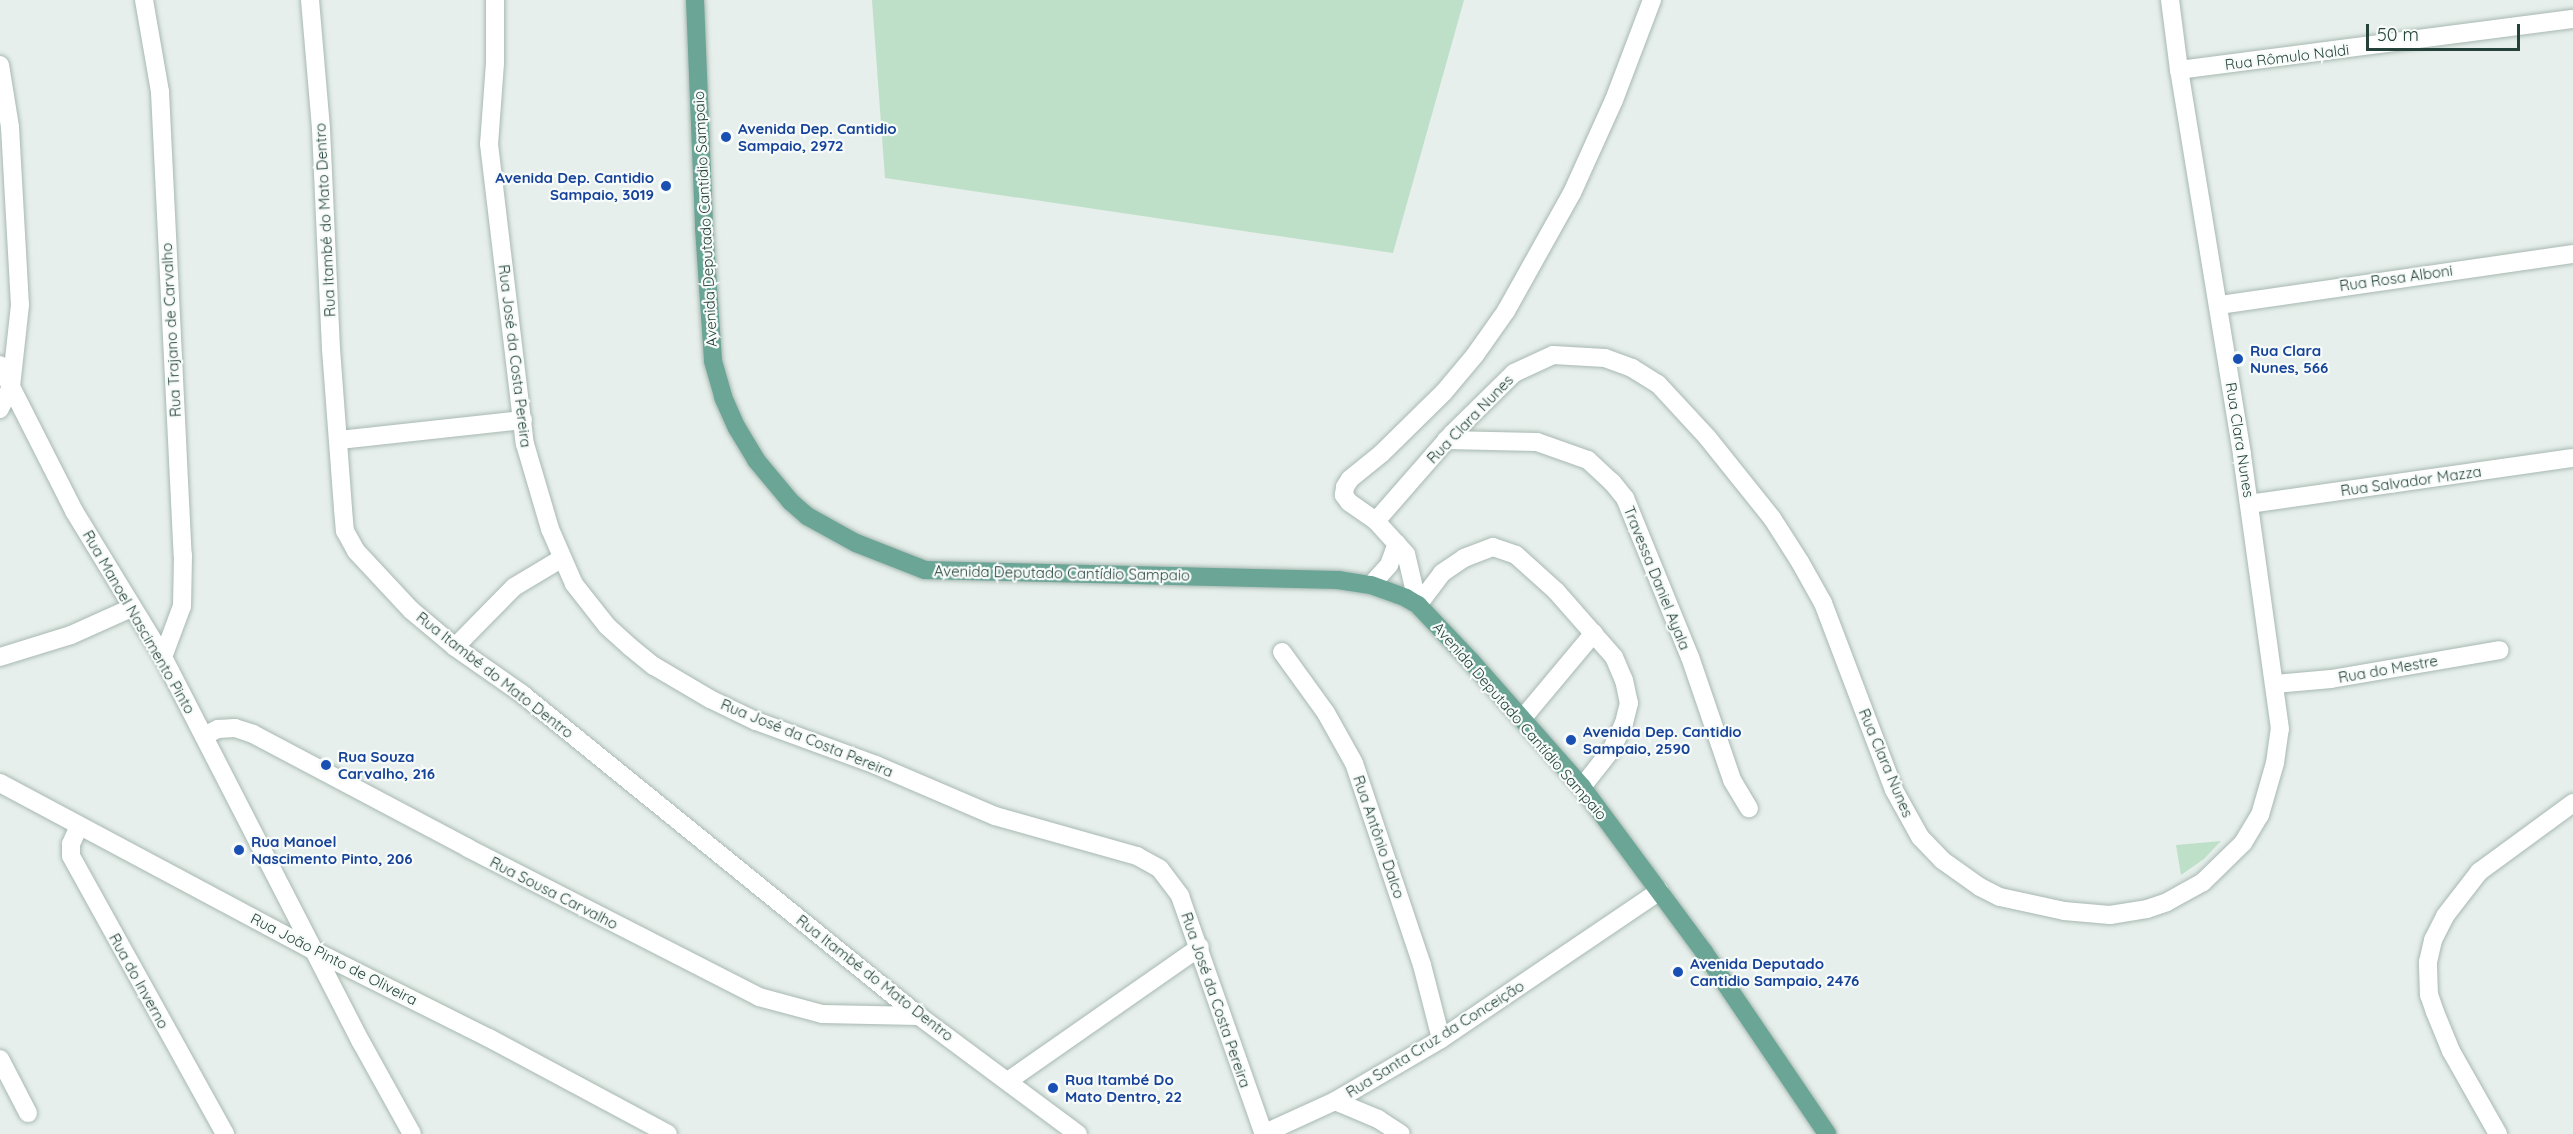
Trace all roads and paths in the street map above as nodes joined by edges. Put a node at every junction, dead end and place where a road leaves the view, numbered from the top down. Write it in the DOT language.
graph roads {
  1 [pos="144,0"];
  2 [pos="310,0"];
  3 [pos="495,0"];
  4 [pos="695,0"];
  5 [pos="1652,0"];
  6 [pos="2170,0"];
  7 [pos="2573,20"];
  8 [pos="0,65"];
  9 [pos="2179,70"];
  10 [pos="2573,254"];
  11 [pos="2219,305"];
  12 [pos="0,365"];
  13 [pos="11,387"];
  14 [pos="0,409"];
  15 [pos="523,420"];
  16 [pos="339,440"];
  17 [pos="1446,440"];
  18 [pos="2573,459"];
  19 [pos="2250,504"];
  20 [pos="1376,521"];
  21 [pos="1397,543"];
  22 [pos="561,559"];
  23 [pos="1371,585"];
  24 [pos="1418,605"];
  25 [pos="131,608"];
  26 [pos="1594,633"];
  27 [pos="455,647"];
  28 [pos="2500,650"];
  29 [pos="1282,652"];
  30 [pos="0,657"];
  31 [pos="163,657"];
  32 [pos="2275,684"];
  33 [pos="1522,719"];
  34 [pos="204,736"];
  35 [pos="0,783"];
  36 [pos="1582,787"];
  37 [pos="2573,803"];
  38 [pos="1749,808"];
  39 [pos="79,826"];
  40 [pos="1660,891"];
  41 [pos="1200,947"];
  42 [pos="313,950"];
  43 [pos="919,1016"];
  44 [pos="1441,1039"];
  45 [pos="0,1059"];
  46 [pos="1008,1080"];
  47 [pos="1335,1101"];
  48 [pos="28,1113"];
  49 [pos="225,1134"];
  50 [pos="412,1134"];
  51 [pos="668,1134"];
  52 [pos="1078,1134"];
  53 [pos="1264,1134"];
  54 [pos="1401,1134"];
  55 [pos="1827,1134"];
  56 [pos="2498,1134"];
  1 -- 31 [label="street, Rua Trajano de Carvalho"];
  2 -- 16 [label="street, Rua Itambé do Mato Dentro"];
  3 -- 15 [label="street, Rua José da Costa Pereira"];
  4 -- 23 [label="main road, Avenida Deputado Cantídio Sampaio"];
  5 -- 20 [label="street, Avenida Deputado Cantídio Sampaio"];
  6 -- 9 [label="street, Rua Clara Nunes"];
  7 -- 9 [label="street, Rua Rômulo Naldi"];
  8 -- 13 [label="street"];
  9 -- 11 [label="street, Rua Clara Nunes"];
  10 -- 11 [label="street, Rua Rosa Alboni"];
  11 -- 19 [label="street, Rua Clara Nunes"];
  12 -- 13 [label="street, Rua Manoel Nascimento Pinto"];
  13 -- 14 [label="street"];
  13 -- 25 [label="street, Rua Manoel Nascimento Pinto"];
  15 -- 16 [label="street"];
  15 -- 22 [label="street, Rua José da Costa Pereira"];
  16 -- 27 [label="street, Rua Itambé do Mato Dentro"];
  17 -- 20 [label="street, Rua Clara Nunes"];
  17 -- 32 [label="street, Rua Clara Nunes"];
  17 -- 38 [label="street, Travessa Daniel Ayala"];
  18 -- 19 [label="street, Rua Salvador Mazza"];
  19 -- 32 [label="street, Rua Clara Nunes"];
  20 -- 21 [label="street, Avenida Deputado Cantídio Sampaio"];
  21 -- 23 [label="street"];
  21 -- 24 [label="street, Avenida Deputado Cantídio Sampaio"];
  22 -- 27 [label="street"];
  22 -- 41 [label="street, Rua José da Costa Pereira"];
  23 -- 24 [label="main road, Avenida Deputado Cantídio Sampaio"];
  24 -- 26 [label="street"];
  24 -- 33 [label="main road, Avenida Deputado Cantídio Sampaio"];
  25 -- 30 [label="street"];
  25 -- 31 [label="street, Rua Manoel Nascimento Pinto"];
  26 -- 33 [label="street"];
  26 -- 36 [label="street"];
  27 -- 43 [label="street, Rua Itambé do Mato Dentro"];
  28 -- 32 [label="street, Rua do Mestre"];
  29 -- 44 [label="street, Rua Antônio Dalco"];
  31 -- 34 [label="street, Rua Manoel Nascimento Pinto"];
  33 -- 36 [label="main road, Avenida Deputado Cantídio Sampaio"];
  34 -- 42 [label="street, Rua Manoel Nascimento Pinto"];
  34 -- 43 [label="street, Rua Sousa Carvalho"];
  35 -- 39 [label="street, Rua João Pinto de Oliveira"];
  36 -- 40 [label="main road, Avenida Deputado Cantídio Sampaio"];
  37 -- 56 [label="street"];
  39 -- 42 [label="street, Rua João Pinto de Oliveira"];
  39 -- 49 [label="street, Rua do Inverno"];
  40 -- 44 [label="street, Rua Santa Cruz da Conceição"];
  40 -- 55 [label="main road, Avenida Deputado Cantídio Sampaio"];
  41 -- 46 [label="street"];
  41 -- 53 [label="street, Rua José da Costa Pereira"];
  42 -- 50 [label="street, Rua Manoel Nascimento Pinto"];
  42 -- 51 [label="street, Rua João Pinto de Oliveira"];
  43 -- 46 [label="street, Rua Itambé do Mato Dentro"];
  44 -- 47 [label="street, Rua Santa Cruz da Conceição"];
  45 -- 48 [label="street"];
  46 -- 52 [label="street, Rua Itambé do Mato Dentro"];
  47 -- 53 [label="street, Rua Santa Cruz da Conceição"];
  47 -- 54 [label="street"];
}
